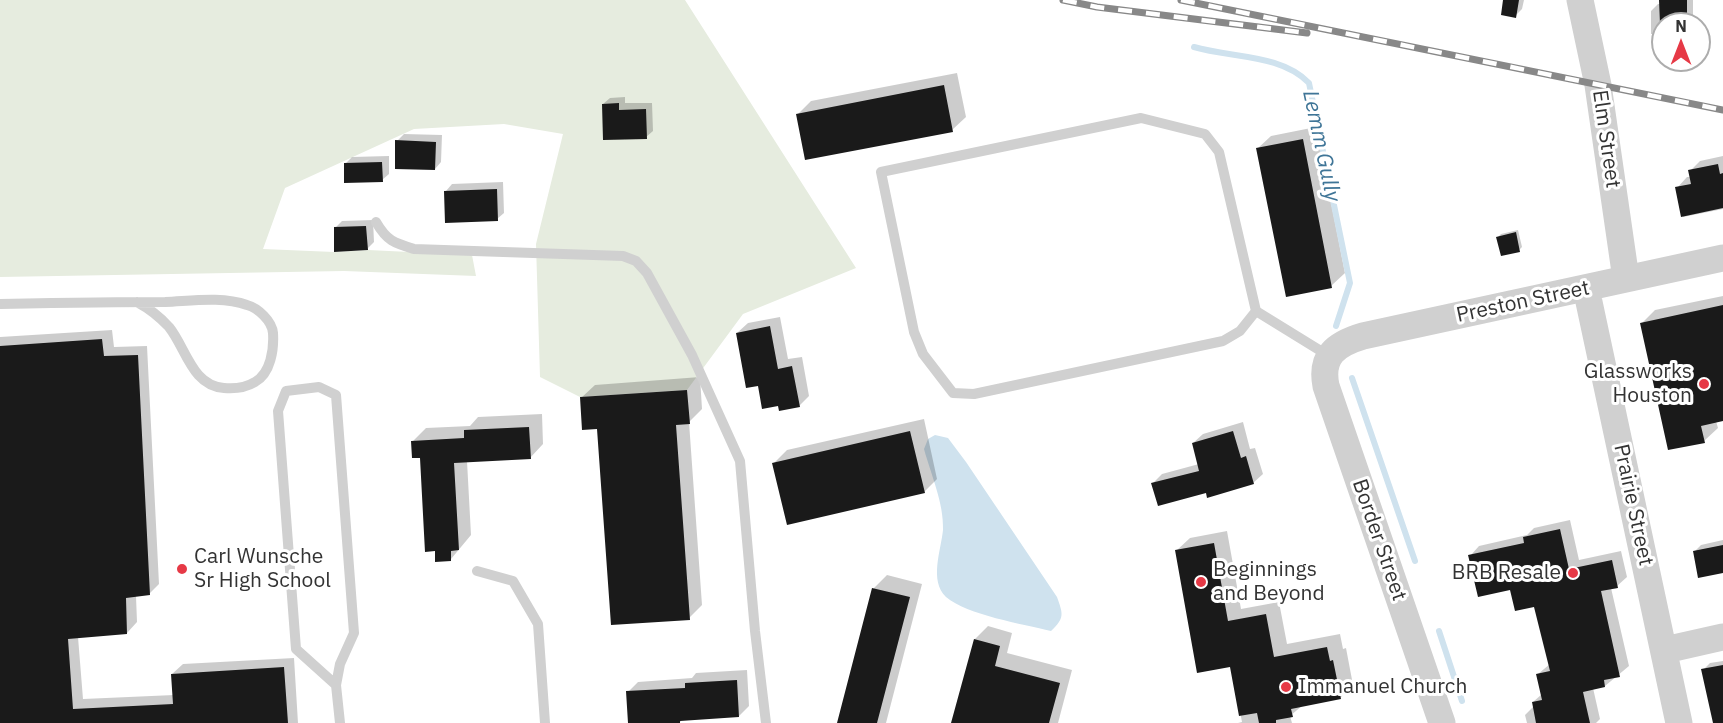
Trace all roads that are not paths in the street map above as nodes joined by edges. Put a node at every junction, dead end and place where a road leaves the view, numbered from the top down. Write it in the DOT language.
graph roads {
  1 [pos="1580,0"];
  2 [pos="376,222"];
  3 [pos="1723,258"];
  4 [pos="1626,279"];
  5 [pos="1586,288"];
  6 [pos="137,302"];
  7 [pos="0,303"];
  8 [pos="1256,311"];
  9 [pos="1329,356"];
  10 [pos="477,571"];
  11 [pos="1723,637"];
  12 [pos="1665,650"];
  13 [pos="336,685"];
  14 [pos="340,723"];
  15 [pos="545,723"];
  16 [pos="766,723"];
  17 [pos="1442,723"];
  18 [pos="1680,723"];
  1 -- 4 [label="street, Elm Street"];
  2 -- 16 [label="lane"];
  3 -- 4 [label="street, Preston Street"];
  4 -- 5 [label="street, Preston Street"];
  5 -- 9 [label="street, Preston Street"];
  5 -- 12 [label="street, Prairie Street"];
  6 -- 6 [label="lane"];
  6 -- 7 [label="lane"];
  8 -- 8 [label="lane"];
  8 -- 9 [label="lane"];
  9 -- 17 [label="street, Border Street"];
  10 -- 15 [label="lane"];
  11 -- 12 [label="street"];
  12 -- 18 [label="street, Prairie Street"];
  13 -- 13 [label="lane"];
  13 -- 14 [label="lane"];
}
